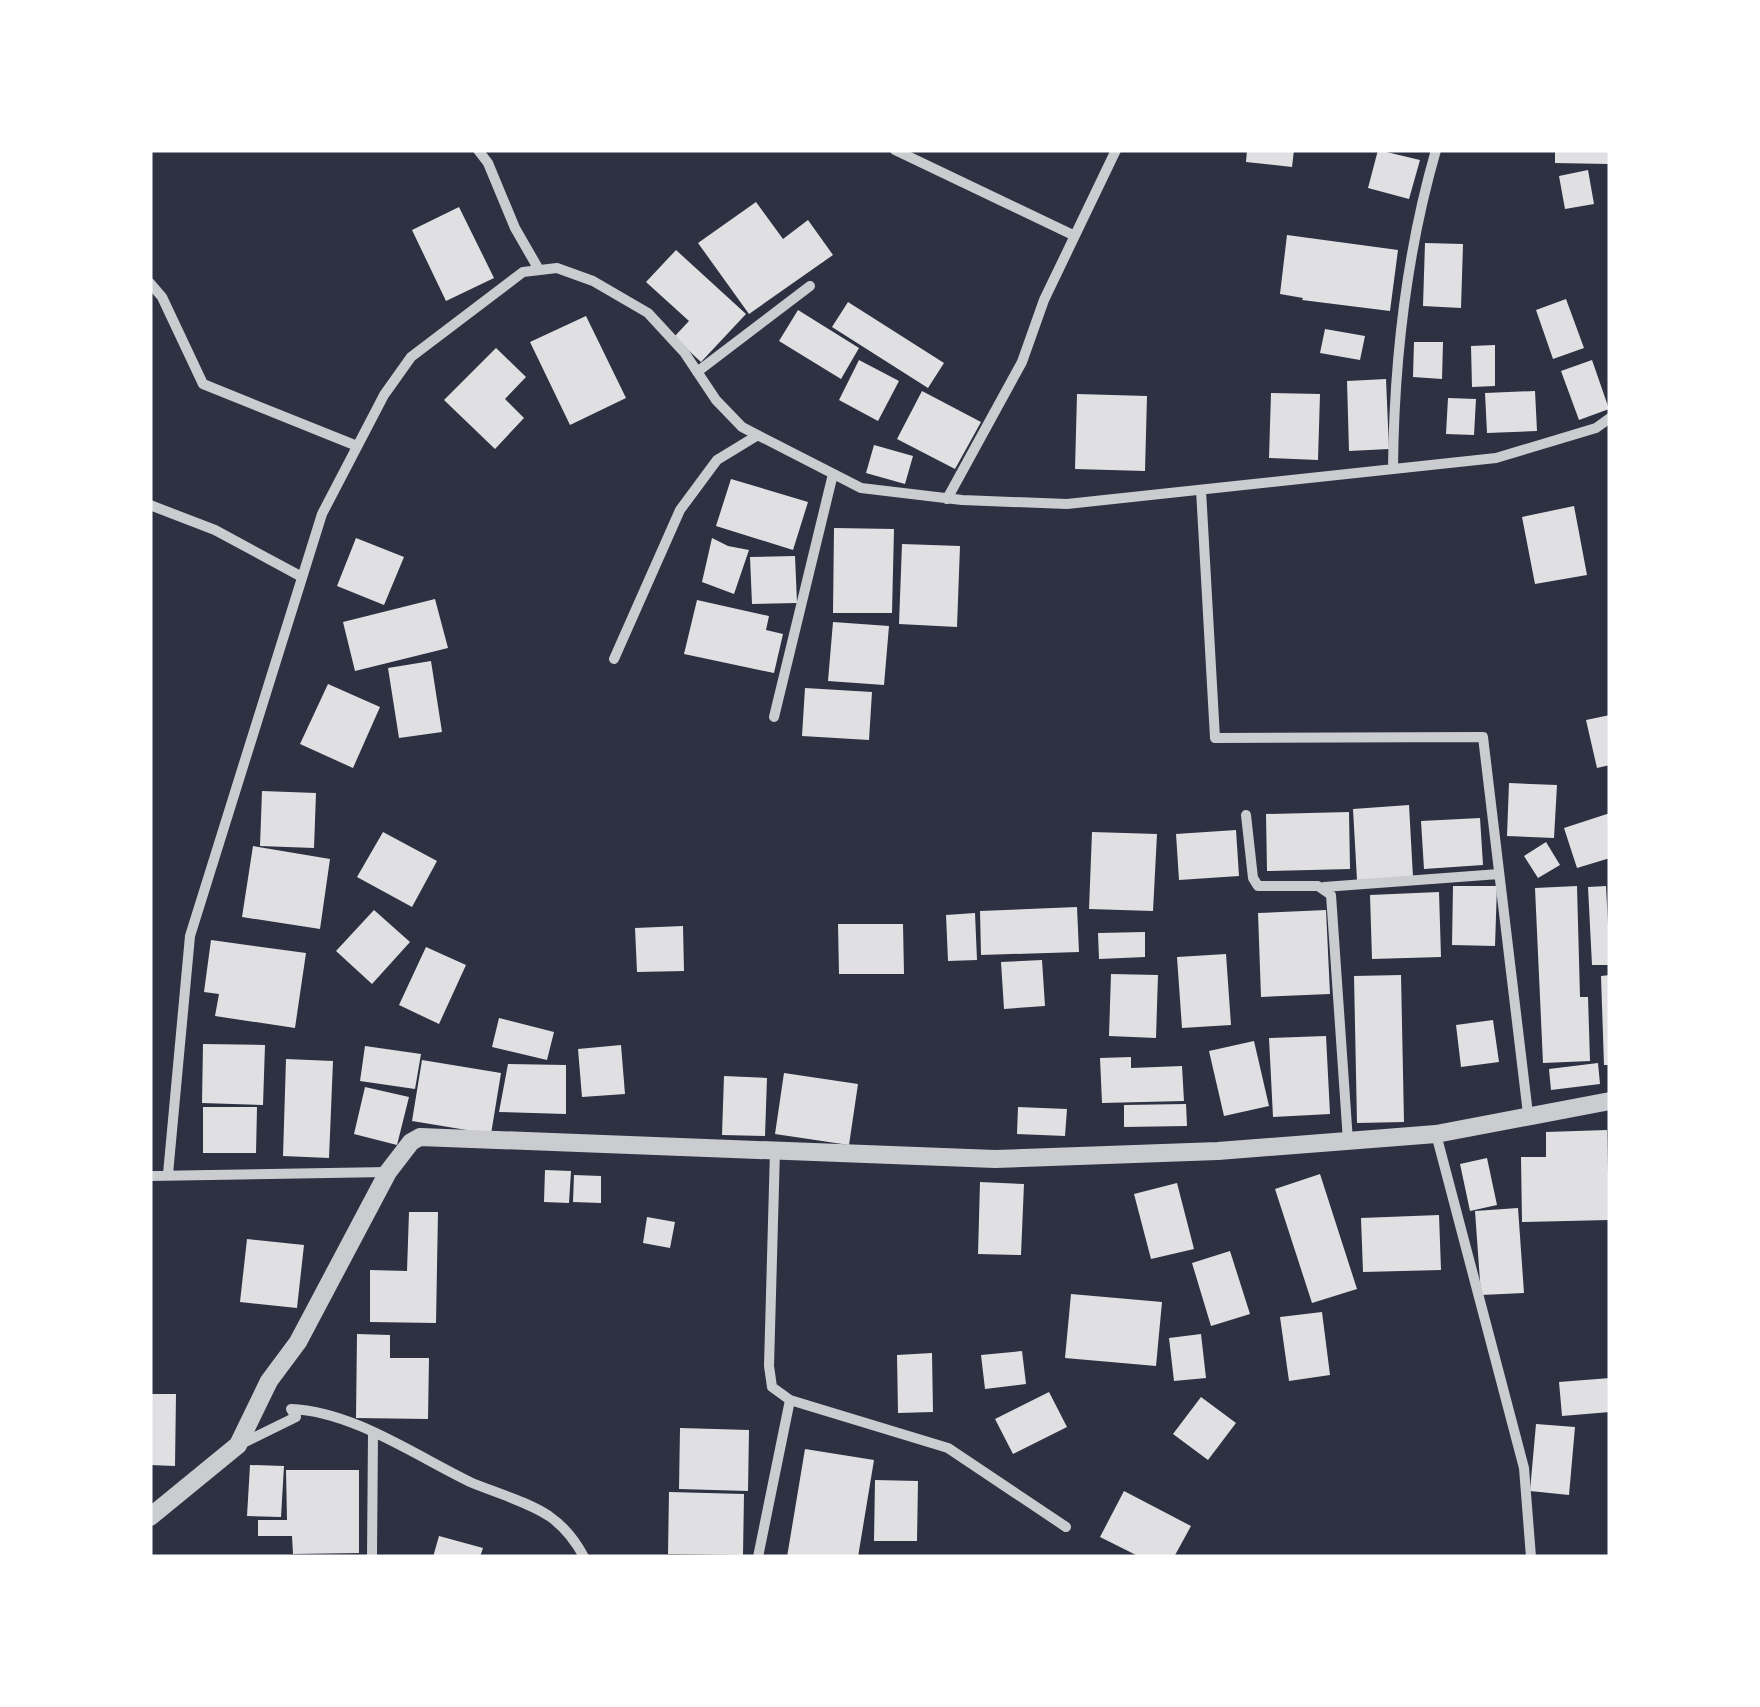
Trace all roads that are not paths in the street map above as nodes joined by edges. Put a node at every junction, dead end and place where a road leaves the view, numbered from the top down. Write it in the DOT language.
graph roads {
  1 [pos="478,150"];
  2 [pos="895,150"];
  3 [pos="1116,150"];
  4 [pos="1436,150"];
  5 [pos="1073,235"];
  6 [pos="538,268"];
  7 [pos="150,283"];
  8 [pos="810,286"];
  9 [pos="697,372"];
  10 [pos="1610,418"];
  11 [pos="758,436"];
  12 [pos="358,446"];
  13 [pos="1393,469"];
  14 [pos="833,474"];
  15 [pos="1200,490"];
  16 [pos="947,499"];
  17 [pos="150,505"];
  18 [pos="302,578"];
  19 [pos="614,658"];
  20 [pos="774,717"];
  21 [pos="1246,815"];
  22 [pos="1500,874"];
  23 [pos="1324,887"];
  24 [pos="1610,1101"];
  25 [pos="1528,1114"];
  26 [pos="1436,1134"];
  27 [pos="1348,1140"];
  28 [pos="775,1149"];
  29 [pos="388,1172"];
  30 [pos="168,1174"];
  31 [pos="150,1176"];
  32 [pos="790,1400"];
  33 [pos="373,1433"];
  34 [pos="238,1446"];
  35 [pos="150,1517"];
  36 [pos="1066,1526"];
  37 [pos="372,1557"];
  38 [pos="584,1557"];
  39 [pos="758,1557"];
  40 [pos="1530,1557"];
  1 -- 6 [label="street"];
  2 -- 5 [label="street"];
  3 -- 5 [label="street"];
  4 -- 13 [label="street"];
  5 -- 16 [label="street"];
  6 -- 9 [label="street"];
  6 -- 12 [label="street"];
  7 -- 12 [label="street"];
  8 -- 9 [label="street"];
  9 -- 11 [label="street"];
  10 -- 13 [label="street"];
  11 -- 14 [label="street"];
  11 -- 19 [label="street"];
  12 -- 18 [label="street"];
  13 -- 15 [label="street"];
  14 -- 16 [label="street"];
  14 -- 20 [label="street"];
  15 -- 16 [label="street"];
  15 -- 22 [label="street"];
  17 -- 18 [label="street"];
  18 -- 30 [label="street"];
  21 -- 23 [label="street"];
  22 -- 23 [label="street"];
  22 -- 25 [label="street"];
  23 -- 27 [label="street"];
  24 -- 25 [label="street"];
  25 -- 26 [label="street"];
  26 -- 27 [label="street"];
  26 -- 40 [label="street"];
  27 -- 28 [label="street"];
  28 -- 29 [label="street"];
  28 -- 32 [label="street"];
  29 -- 30 [label="street"];
  29 -- 34 [label="street"];
  30 -- 31 [label="street"];
  32 -- 36 [label="street"];
  32 -- 39 [label="street"];
  33 -- 34 [label="street"];
  33 -- 37 [label="street"];
  33 -- 38 [label="street"];
  34 -- 35 [label="street"];
}
